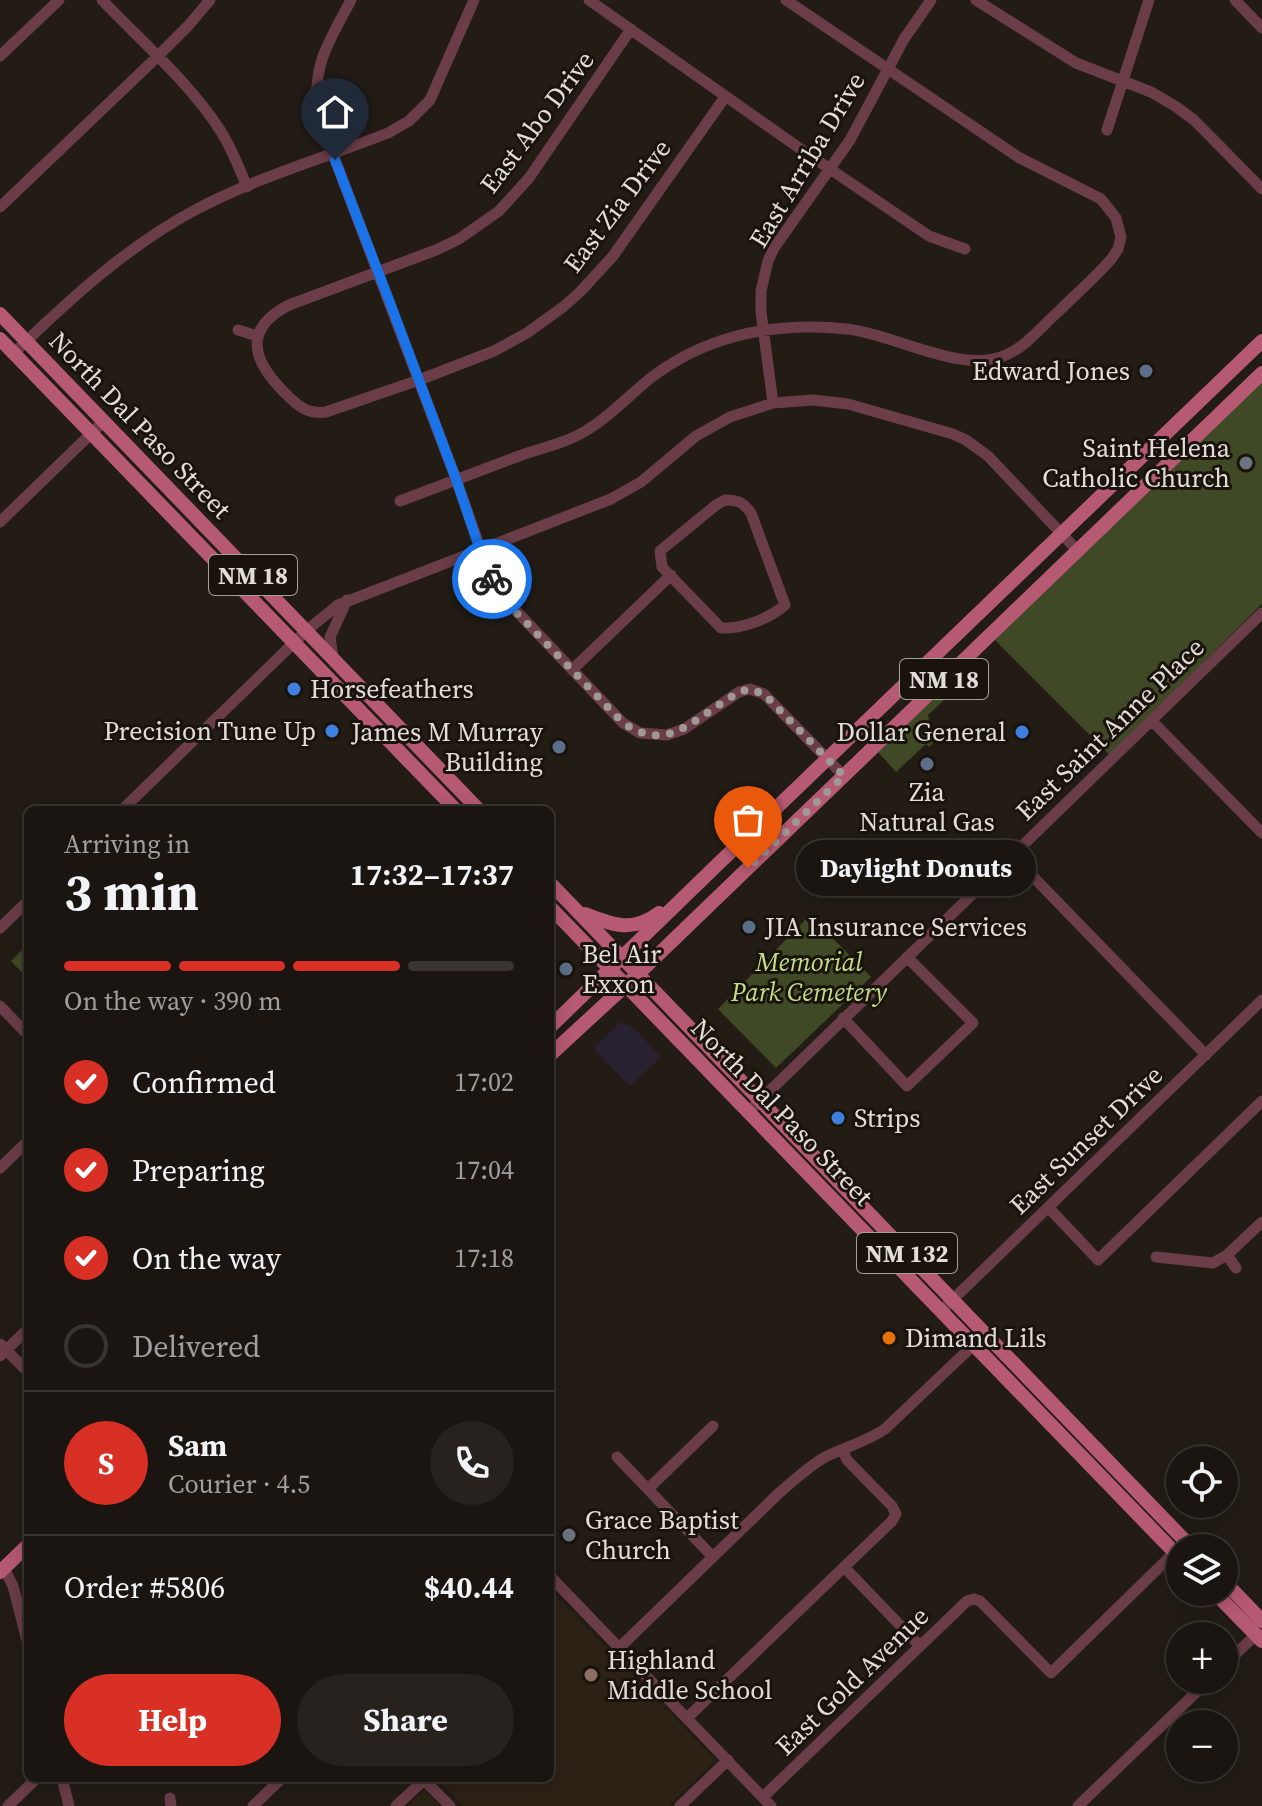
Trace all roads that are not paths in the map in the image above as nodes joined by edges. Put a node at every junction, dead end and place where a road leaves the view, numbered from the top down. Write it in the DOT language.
graph roads {
  1 [pos="59,0"];
  2 [pos="102,0"];
  3 [pos="210,0"];
  4 [pos="351,0"];
  5 [pos="474,0"];
  6 [pos="589,0"];
  7 [pos="786,0"];
  8 [pos="931,0"];
  9 [pos="976,0"];
  10 [pos="1149,0"];
  11 [pos="1235,0"];
  12 [pos="1262,28"];
  13 [pos="631,29"];
  14 [pos="0,56"];
  15 [pos="157,57"];
  16 [pos="887,70"];
  17 [pos="1122,82"];
  18 [pos="725,97"];
  19 [pos="1107,130"];
  20 [pos="332,155"];
  21 [pos="830,170"];
  22 [pos="247,187"];
  23 [pos="1262,189"];
  24 [pos="0,207"];
  25 [pos="965,249"];
  26 [pos="378,271"];
  27 [pos="0,314"];
  28 [pos="238,330"];
  29 [pos="764,330"];
  30 [pos="258,336"];
  31 [pos="0,339"];
  32 [pos="26,341"];
  33 [pos="1262,341"];
  34 [pos="14,353"];
  35 [pos="1262,373"];
  36 [pos="419,380"];
  37 [pos="773,403"];
  38 [pos="104,421"];
  39 [pos="92,433"];
  40 [pos="456,479"];
  41 [pos="400,501"];
  42 [pos="0,522"];
  43 [pos="1062,534"];
  44 [pos="480,550"];
  45 [pos="1077,550"];
  46 [pos="671,575"];
  47 [pos="347,600"];
  48 [pos="1262,613"];
  49 [pos="306,631"];
  50 [pos="294,643"];
  51 [pos="333,659"];
  52 [pos="572,670"];
  53 [pos="1151,720"];
  54 [pos="828,759"];
  55 [pos="844,776"];
  56 [pos="126,806"];
  57 [pos="452,806"];
  58 [pos="475,806"];
  59 [pos="1262,833"];
  60 [pos="1012,855"];
  61 [pos="719,863"];
  62 [pos="732,884"];
  63 [pos="554,887"];
  64 [pos="24,905"];
  65 [pos="674,906"];
  66 [pos="554,911"];
  67 [pos="578,912"];
  68 [pos="0,928"];
  69 [pos="622,957"];
  70 [pos="907,957"];
  71 [pos="610,969"];
  72 [pos="638,974"];
  73 [pos="626,986"];
  74 [pos="1262,1000"];
  75 [pos="1,1008"];
  76 [pos="843,1018"];
  77 [pos="554,1023"];
  78 [pos="24,1031"];
  79 [pos="554,1051"];
  80 [pos="1206,1055"];
  81 [pos="760,1100"];
  82 [pos="1262,1101"];
  83 [pos="748,1112"];
  84 [pos="24,1145"];
  85 [pos="0,1168"];
  86 [pos="1048,1207"];
  87 [pos="1262,1222"];
  88 [pos="1227,1255"];
  89 [pos="1156,1257"];
  90 [pos="1236,1268"];
  91 [pos="952,1300"];
  92 [pos="941,1311"];
  93 [pos="24,1332"];
  94 [pos="985,1334"];
  95 [pos="973,1345"];
  96 [pos="2,1350"];
  97 [pos="24,1369"];
  98 [pos="713,1426"];
  99 [pos="843,1451"];
  100 [pos="617,1457"];
  101 [pos="648,1489"];
  102 [pos="1167,1534"];
  103 [pos="1168,1534"];
  104 [pos="24,1549"];
  105 [pos="713,1557"];
  106 [pos="1166,1566"];
  107 [pos="844,1567"];
  108 [pos="2,1570"];
  109 [pos="554,1580"];
  110 [pos="1238,1600"];
  111 [pos="1231,1606"];
  112 [pos="24,1629"];
  113 [pos="1260,1631"];
  114 [pos="920,1646"];
  115 [pos="619,1648"];
  116 [pos="1238,1652"];
  117 [pos="1194,1694"];
  118 [pos="687,1718"];
  119 [pos="728,1760"];
  120 [pos="33,1782"];
  121 [pos="63,1782"];
  122 [pos="278,1782"];
  123 [pos="420,1782"];
  124 [pos="426,1782"];
  125 [pos="767,1802"];
  126 [pos="8,1806"];
  127 [pos="69,1806"];
  128 [pos="253,1806"];
  129 [pos="396,1806"];
  130 [pos="450,1806"];
  131 [pos="680,1806"];
  132 [pos="1078,1806"];
  1 -- 14 [label="street"];
  2 -- 15 [label="street"];
  3 -- 15 [label="street"];
  4 -- 20 [label="street"];
  5 -- 20 [label="street"];
  6 -- 13 [label="street"];
  7 -- 16 [label="street"];
  8 -- 16 [label="street, East Arriba Drive"];
  9 -- 17 [label="street"];
  10 -- 17 [label="street"];
  11 -- 12 [label="street"];
  13 -- 18 [label="street"];
  13 -- 26 [label="street, East Abo Drive"];
  15 -- 22 [label="street"];
  15 -- 24 [label="street"];
  16 -- 21 [label="street, East Arriba Drive"];
  16 -- 29 [label="street"];
  17 -- 19 [label="street"];
  17 -- 23 [label="street"];
  18 -- 21 [label="street"];
  18 -- 36 [label="street, East Zia Drive"];
  20 -- 22 [label="street"];
  20 -- 26 [label="street"];
  21 -- 25 [label="street"];
  21 -- 29 [label="street, East Arriba Drive"];
  22 -- 32 [label="street"];
  26 -- 30 [label="street, East Abo Drive"];
  26 -- 36 [label="street"];
  27 -- 32 [label="main road, North Dal Paso Street / NM 18"];
  28 -- 30 [label="street"];
  29 -- 37 [label="street, East Arriba Drive"];
  29 -- 40 [label="street"];
  30 -- 36 [label="street, East Zia Drive"];
  31 -- 34 [label="main road, North Dal Paso Street / NM 18"];
  32 -- 34 [label="street"];
  32 -- 38 [label="main road, North Dal Paso Street / NM 18"];
  33 -- 43 [label="main road, NM 18"];
  34 -- 39 [label="main road, North Dal Paso Street / NM 18"];
  35 -- 45 [label="main road, NM 18"];
  36 -- 40 [label="street"];
  37 -- 43 [label="street"];
  37 -- 44 [label="street"];
  38 -- 39 [label="street"];
  38 -- 49 [label="main road, North Dal Paso Street / NM 18"];
  39 -- 42 [label="street"];
  39 -- 50 [label="main road, North Dal Paso Street / NM 18"];
  40 -- 41 [label="street"];
  40 -- 44 [label="street"];
  43 -- 45 [label="street"];
  43 -- 54 [label="main road, NM 18"];
  44 -- 47 [label="street"];
  44 -- 52 [label="street"];
  45 -- 55 [label="main road, NM 18"];
  46 -- 46 [label="street"];
  46 -- 52 [label="street"];
  47 -- 49 [label="street"];
  47 -- 51 [label="street"];
  48 -- 53 [label="street, East Saint Anne Place"];
  49 -- 50 [label="street"];
  49 -- 51 [label="main road, North Dal Paso Street / NM 18"];
  50 -- 56 [label="street"];
  50 -- 57 [label="main road, North Dal Paso Street / NM 18"];
  51 -- 58 [label="main road, North Dal Paso Street / NM 18"];
  52 -- 54 [label="street"];
  53 -- 59 [label="street"];
  53 -- 60 [label="street, East Saint Anne Place"];
  54 -- 55 [label="street"];
  54 -- 61 [label="main road, NM 18"];
  55 -- 62 [label="main road, NM 18"];
  60 -- 70 [label="street, East Saint Anne Place"];
  60 -- 80 [label="street"];
  61 -- 62 [label="main road"];
  61 -- 65 [label="main road, NM 18"];
  62 -- 72 [label="main road, NM 18"];
  63 -- 67 [label="main road, North Dal Paso Street"];
  64 -- 68 [label="street"];
  65 -- 67 [label="main road"];
  65 -- 69 [label="main road, NM 18"];
  66 -- 71 [label="main road, North Dal Paso Street"];
  67 -- 69 [label="main road, North Dal Paso Street"];
  69 -- 71 [label="main road"];
  69 -- 72 [label="main road, North Dal Paso Street / NM 132"];
  70 -- 76 [label="street, East Saint Anne Place"];
  70 -- 76 [label="street"];
  71 -- 73 [label="main road, North Dal Paso Street / NM 132"];
  71 -- 77 [label="main road"];
  72 -- 73 [label="main road, NM 18"];
  72 -- 81 [label="main road, North Dal Paso Street / NM 132"];
  73 -- 79 [label="main road"];
  73 -- 83 [label="main road, North Dal Paso Street / NM 132"];
  74 -- 80 [label="street, East Sunset Drive"];
  75 -- 78 [label="street"];
  76 -- 81 [label="street, East Saint Anne Place"];
  80 -- 86 [label="street, East Sunset Drive"];
  81 -- 83 [label="street, East Saint Anne Place"];
  81 -- 91 [label="main road, North Dal Paso Street / NM 132"];
  82 -- 86 [label="street"];
  83 -- 92 [label="main road, North Dal Paso Street / NM 132"];
  84 -- 85 [label="street"];
  86 -- 91 [label="street, East Sunset Drive"];
  87 -- 88 [label="street"];
  88 -- 89 [label="street"];
  88 -- 90 [label="street"];
  91 -- 92 [label="street, East Sunset Drive"];
  91 -- 94 [label="main road, North Dal Paso Street / NM 132"];
  92 -- 95 [label="main road, North Dal Paso Street / NM 132"];
  93 -- 96 [label="street"];
  94 -- 95 [label="street"];
  94 -- 103 [label="main road, North Dal Paso Street / NM 132"];
  95 -- 99 [label="street"];
  95 -- 102 [label="main road, North Dal Paso Street / NM 132"];
  96 -- 97 [label="street"];
  98 -- 101 [label="street"];
  99 -- 105 [label="street"];
  99 -- 107 [label="street"];
  100 -- 101 [label="street"];
  101 -- 105 [label="street"];
  104 -- 108 [label="main road"];
  105 -- 115 [label="street"];
  106 -- 114 [label="street, East Gold Avenue"];
  107 -- 114 [label="street"];
  107 -- 118 [label="street"];
  108 -- 112 [label="street"];
  109 -- 115 [label="street"];
  110 -- 113 [label="main road"];
  111 -- 113 [label="main road"];
  113 -- 116 [label="street"];
  114 -- 125 [label="street, East Gold Avenue"];
  115 -- 118 [label="street"];
  117 -- 132 [label="street"];
  118 -- 119 [label="street"];
  119 -- 125 [label="street"];
  119 -- 131 [label="street"];
  120 -- 126 [label="street"];
  121 -- 127 [label="street"];
  122 -- 128 [label="street"];
  123 -- 129 [label="street"];
  124 -- 130 [label="street"];
}
